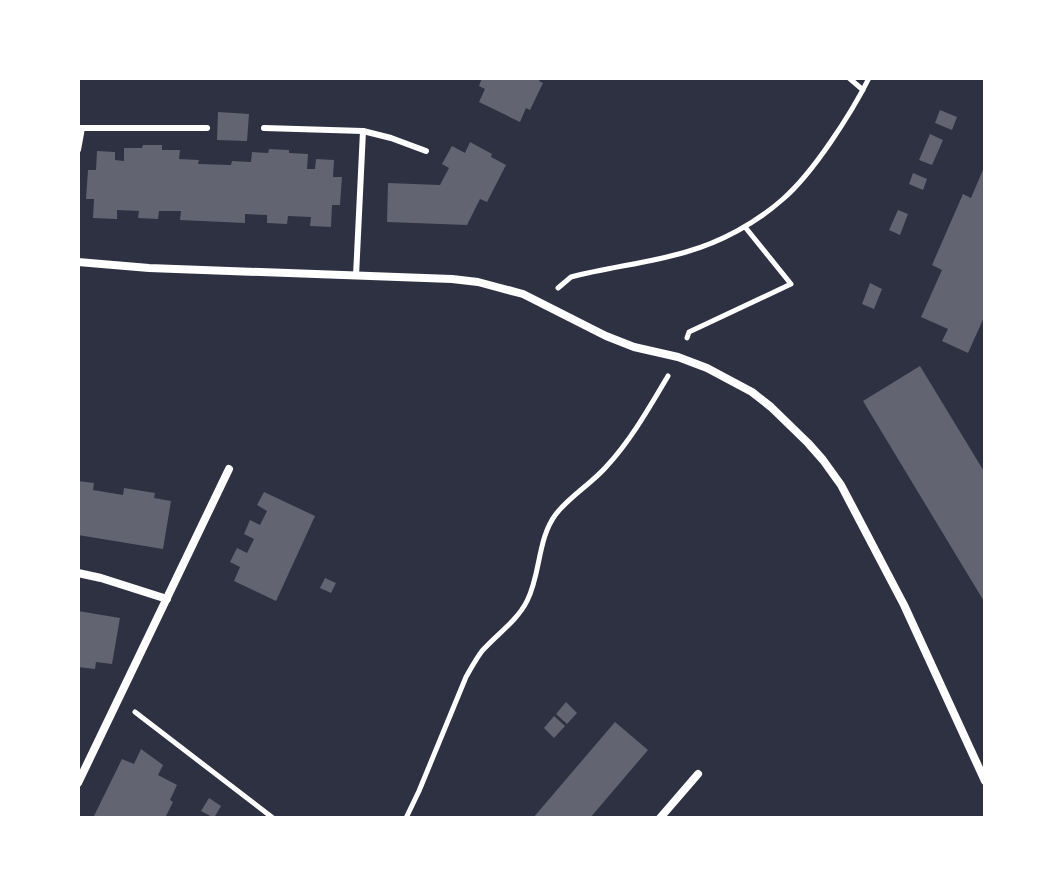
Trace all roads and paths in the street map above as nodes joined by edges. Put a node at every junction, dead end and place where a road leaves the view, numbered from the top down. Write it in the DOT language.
graph roads {
  1 [pos="849,78"];
  2 [pos="869,78"];
  3 [pos="863,90"];
  4 [pos="80,128"];
  5 [pos="207,128"];
  6 [pos="264,128"];
  7 [pos="363,131"];
  8 [pos="78,150"];
  9 [pos="426,151"];
  10 [pos="745,227"];
  11 [pos="78,262"];
  12 [pos="356,276"];
  13 [pos="541,302"];
  14 [pos="678,357"];
  15 [pos="229,469"];
  16 [pos="78,573"];
  17 [pos="167,599"];
  18 [pos="119,699"];
  19 [pos="698,774"];
  20 [pos="985,781"];
  21 [pos="78,783"];
  22 [pos="273,818"];
  23 [pos="406,818"];
  24 [pos="660,818"];
  1 -- 3 [label="path"];
  2 -- 3 [label="path"];
  3 -- 10 [label="path"];
  4 -- 5 [label="lane"];
  4 -- 8 [label="lane"];
  6 -- 7 [label="lane"];
  7 -- 9 [label="lane"];
  7 -- 12 [label="lane"];
  10 -- 13 [label="path"];
  10 -- 14 [label="path"];
  11 -- 12 [label="street"];
  12 -- 13 [label="street"];
  13 -- 14 [label="street"];
  14 -- 20 [label="street"];
  14 -- 23 [label="path"];
  15 -- 17 [label="street"];
  16 -- 17 [label="street"];
  17 -- 18 [label="street"];
  18 -- 21 [label="street"];
  18 -- 22 [label="path"];
  19 -- 24 [label="street"];
}
